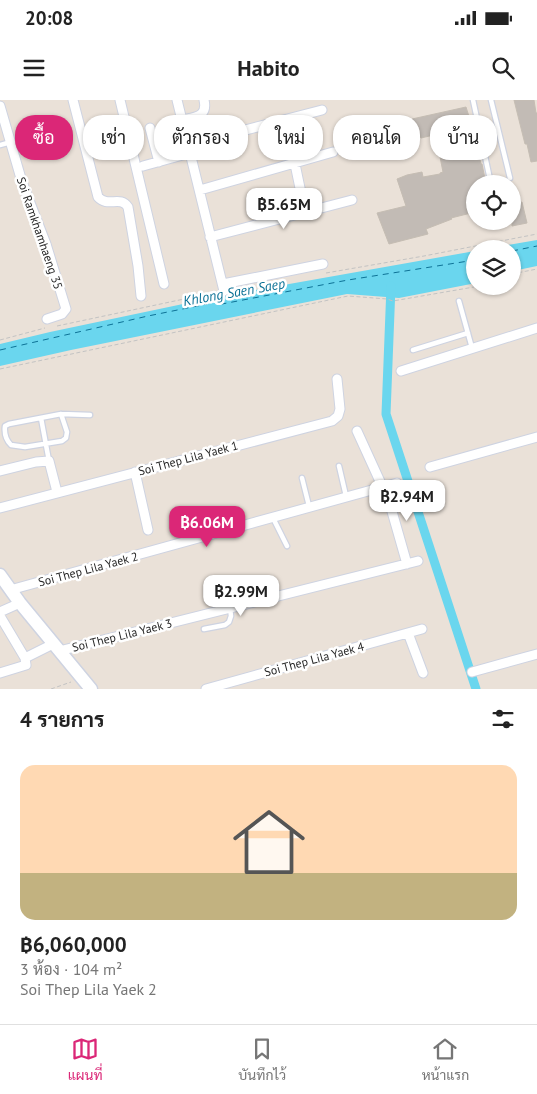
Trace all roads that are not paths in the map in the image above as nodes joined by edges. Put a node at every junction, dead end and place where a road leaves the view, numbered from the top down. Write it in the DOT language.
graph roads {
  1 [pos="73,100"];
  2 [pos="120,100"];
  3 [pos="177,100"];
  4 [pos="204,100"];
  5 [pos="474,100"];
  6 [pos="491,100"];
  7 [pos="0,106"];
  8 [pos="322,110"];
  9 [pos="181,115"];
  10 [pos="201,115"];
  11 [pos="304,115"];
  12 [pos="150,128"];
  13 [pos="11,142"];
  14 [pos="0,145"];
  15 [pos="333,152"];
  16 [pos="164,160"];
  17 [pos="192,160"];
  18 [pos="294,160"];
  19 [pos="159,162"];
  20 [pos="295,164"];
  21 [pos="143,166"];
  22 [pos="489,175"];
  23 [pos="509,175"];
  24 [pos="200,190"];
  25 [pos="352,200"];
  26 [pos="305,212"];
  27 [pos="210,236"];
  28 [pos="323,264"];
  29 [pos="164,284"];
  30 [pos="141,296"];
  31 [pos="459,301"];
  32 [pos="47,319"];
  33 [pos="537,328"];
  34 [pos="468,332"];
  35 [pos="472,348"];
  36 [pos="413,350"];
  37 [pos="401,371"];
  38 [pos="337,379"];
  39 [pos="61,414"];
  40 [pos="90,415"];
  41 [pos="41,418"];
  42 [pos="357,432"];
  43 [pos="537,437"];
  44 [pos="46,444"];
  45 [pos="49,461"];
  46 [pos="339,466"];
  47 [pos="430,467"];
  48 [pos="0,471"];
  49 [pos="134,472"];
  50 [pos="302,478"];
  51 [pos="397,484"];
  52 [pos="384,488"];
  53 [pos="57,492"];
  54 [pos="347,498"];
  55 [pos="0,508"];
  56 [pos="310,508"];
  57 [pos="273,518"];
  58 [pos="148,530"];
  59 [pos="287,546"];
  60 [pos="418,561"];
  61 [pos="407,564"];
  62 [pos="0,575"];
  63 [pos="10,590"];
  64 [pos="20,604"];
  65 [pos="230,608"];
  66 [pos="0,612"];
  67 [pos="0,616"];
  68 [pos="204,629"];
  69 [pos="422,629"];
  70 [pos="408,633"];
  71 [pos="56,647"];
  72 [pos="537,654"];
  73 [pos="25,658"];
  74 [pos="472,672"];
  75 [pos="0,673"];
  76 [pos="423,673"];
  77 [pos="91,689"];
  78 [pos="206,689"];
  1 -- 30 [label="street"];
  2 -- 29 [label="street"];
  3 -- 9 [label="street"];
  4 -- 10 [label="street"];
  5 -- 22 [label="lane"];
  6 -- 23 [label="lane"];
  7 -- 13 [label="street, Soi Ramkhamhaeng 35"];
  8 -- 11 [label="street"];
  12 -- 19 [label="street"];
  13 -- 14 [label="lane"];
  13 -- 32 [label="street, Soi Ramkhamhaeng 35"];
  15 -- 20 [label="street"];
  16 -- 19 [label="street"];
  17 -- 24 [label="street"];
  18 -- 20 [label="street"];
  19 -- 21 [label="street"];
  20 -- 24 [label="street"];
  20 -- 26 [label="street"];
  24 -- 27 [label="street"];
  25 -- 26 [label="street"];
  26 -- 27 [label="street"];
  27 -- 28 [label="street"];
  31 -- 34 [label="lane"];
  33 -- 35 [label="street"];
  34 -- 35 [label="lane"];
  34 -- 36 [label="lane"];
  35 -- 37 [label="street"];
  38 -- 49 [label="street, Soi Thep Lila Yaek 1"];
  39 -- 40 [label="lane"];
  39 -- 41 [label="lane"];
  39 -- 44 [label="lane"];
  41 -- 44 [label="lane"];
  41 -- 44 [label="lane"];
  42 -- 52 [label="street"];
  43 -- 47 [label="street"];
  44 -- 45 [label="lane"];
  45 -- 48 [label="street"];
  45 -- 53 [label="street"];
  46 -- 54 [label="lane"];
  49 -- 53 [label="street, Soi Thep Lila Yaek 1"];
  49 -- 58 [label="street"];
  50 -- 56 [label="lane"];
  51 -- 52 [label="street, Soi Thep Lila Yaek 2"];
  52 -- 54 [label="street, Soi Thep Lila Yaek 2"];
  52 -- 61 [label="street"];
  53 -- 55 [label="street, Soi Thep Lila Yaek 1"];
  54 -- 56 [label="street, Soi Thep Lila Yaek 2"];
  56 -- 57 [label="street, Soi Thep Lila Yaek 2"];
  57 -- 59 [label="lane"];
  57 -- 63 [label="street, Soi Thep Lila Yaek 2"];
  60 -- 61 [label="street, Soi Thep Lila Yaek 3"];
  61 -- 65 [label="street, Soi Thep Lila Yaek 3"];
  62 -- 63 [label="main road"];
  63 -- 64 [label="main road"];
  64 -- 66 [label="street"];
  64 -- 71 [label="main road"];
  65 -- 68 [label="lane"];
  65 -- 71 [label="street, Soi Thep Lila Yaek 3"];
  67 -- 73 [label="street"];
  69 -- 70 [label="street, Soi Thep Lila Yaek 4"];
  70 -- 76 [label="street"];
  70 -- 78 [label="street, Soi Thep Lila Yaek 4"];
  71 -- 73 [label="street, Soi Thep Lila Yaek 3"];
  71 -- 77 [label="main road"];
  72 -- 74 [label="street"];
  73 -- 75 [label="street, Soi Thep Lila Yaek 3"];
}
